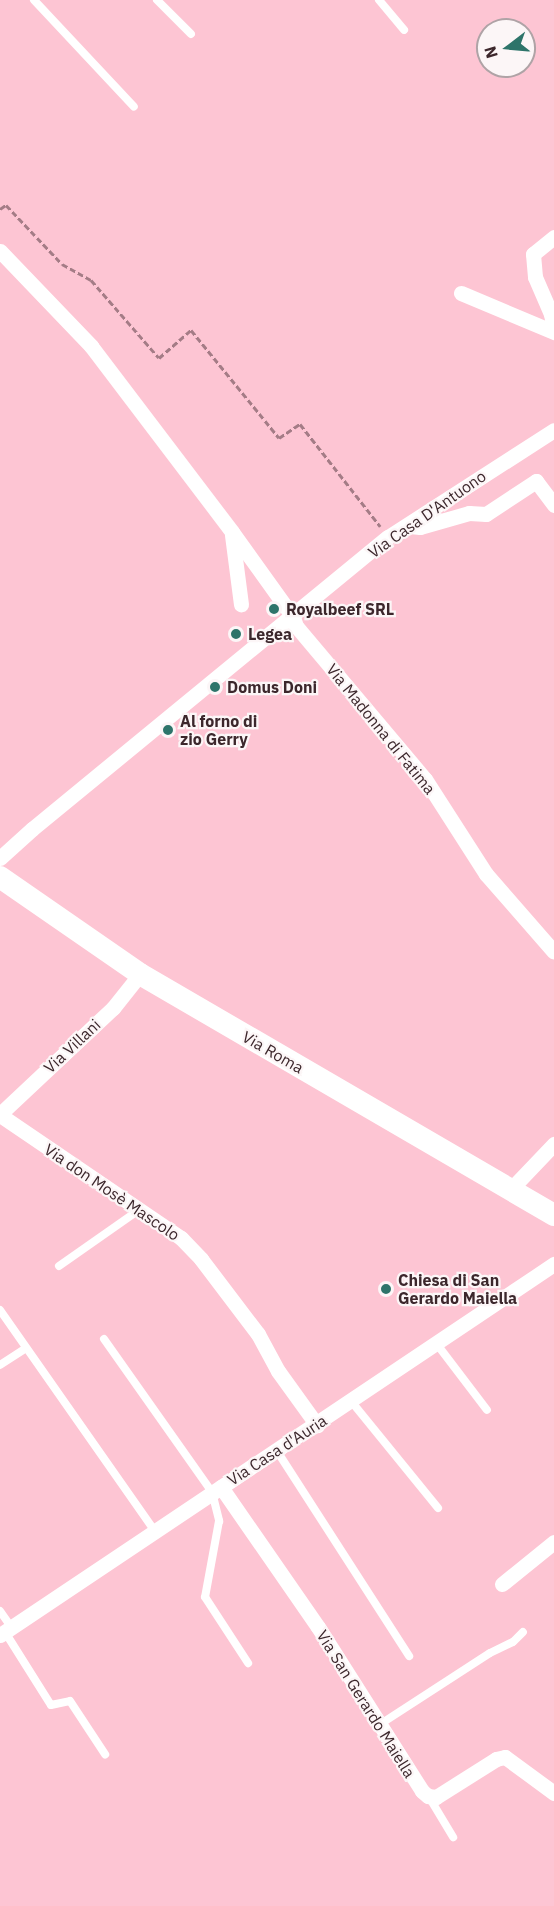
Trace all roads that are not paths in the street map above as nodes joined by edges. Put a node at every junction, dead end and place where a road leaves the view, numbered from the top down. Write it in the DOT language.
graph roads {
  1 [pos="34,0"];
  2 [pos="157,0"];
  3 [pos="379,0"];
  4 [pos="404,30"];
  5 [pos="190,34"];
  6 [pos="134,107"];
  7 [pos="554,237"];
  8 [pos="0,251"];
  9 [pos="461,292"];
  10 [pos="554,331"];
  11 [pos="554,430"];
  12 [pos="554,505"];
  13 [pos="406,526"];
  14 [pos="232,532"];
  15 [pos="241,604"];
  16 [pos="293,617"];
  17 [pos="0,858"];
  18 [pos="0,877"];
  19 [pos="554,952"];
  20 [pos="140,974"];
  21 [pos="0,1115"];
  22 [pos="554,1144"];
  23 [pos="510,1190"];
  24 [pos="139,1210"];
  25 [pos="554,1215"];
  26 [pos="554,1264"];
  27 [pos="59,1266"];
  28 [pos="0,1310"];
  29 [pos="104,1339"];
  30 [pos="436,1343"];
  31 [pos="26,1348"];
  32 [pos="0,1365"];
  33 [pos="351,1401"];
  34 [pos="487,1410"];
  35 [pos="317,1425"];
  36 [pos="277,1450"];
  37 [pos="217,1490"];
  38 [pos="438,1508"];
  39 [pos="154,1530"];
  40 [pos="554,1542"];
  41 [pos="502,1584"];
  42 [pos="0,1611"];
  43 [pos="6,1632"];
  44 [pos="523,1632"];
  45 [pos="409,1656"];
  46 [pos="248,1664"];
  47 [pos="379,1725"];
  48 [pos="105,1754"];
  49 [pos="554,1793"];
  50 [pos="428,1797"];
  51 [pos="453,1837"];
  1 -- 6 [label="lane"];
  2 -- 5 [label="lane"];
  3 -- 4 [label="lane"];
  7 -- 10 [label="street"];
  8 -- 14 [label="street, Via Madonna di Fatima"];
  9 -- 10 [label="street"];
  11 -- 13 [label="street, Via Casa D'Antuono"];
  12 -- 13 [label="street"];
  13 -- 16 [label="street, Via Casa D'Antuono"];
  14 -- 15 [label="street"];
  14 -- 16 [label="street, Via Madonna di Fatima"];
  16 -- 17 [label="street, Via Casa D'Antuono"];
  16 -- 19 [label="street, Via Madonna di Fatima"];
  18 -- 20 [label="main road, Via Roma"];
  20 -- 21 [label="street, Via Villani"];
  20 -- 23 [label="main road, Via Roma"];
  21 -- 24 [label="street, Via don Mosè Mascolo"];
  22 -- 23 [label="street"];
  23 -- 25 [label="main road, Via Roma"];
  24 -- 27 [label="lane"];
  24 -- 35 [label="street, Via don Mosè Mascolo"];
  26 -- 30 [label="street, Via Casa d'Auria"];
  28 -- 31 [label="lane"];
  29 -- 37 [label="lane"];
  30 -- 33 [label="street, Via Casa d'Auria"];
  30 -- 34 [label="lane"];
  31 -- 32 [label="lane"];
  31 -- 39 [label="lane"];
  33 -- 35 [label="street, Via Casa d'Auria"];
  33 -- 38 [label="lane"];
  35 -- 36 [label="street, Via Casa d'Auria"];
  36 -- 37 [label="street, Via Casa d'Auria"];
  36 -- 45 [label="lane"];
  37 -- 39 [label="street, Via Casa d'Auria"];
  37 -- 46 [label="lane"];
  37 -- 47 [label="street, Via San Gerardo Maiella"];
  39 -- 43 [label="street, Via Casa d'Auria"];
  40 -- 41 [label="street"];
  42 -- 43 [label="lane"];
  43 -- 48 [label="lane"];
  44 -- 47 [label="lane"];
  47 -- 50 [label="street, Via San Gerardo Maiella"];
  49 -- 50 [label="street"];
  50 -- 51 [label="lane"];
}
